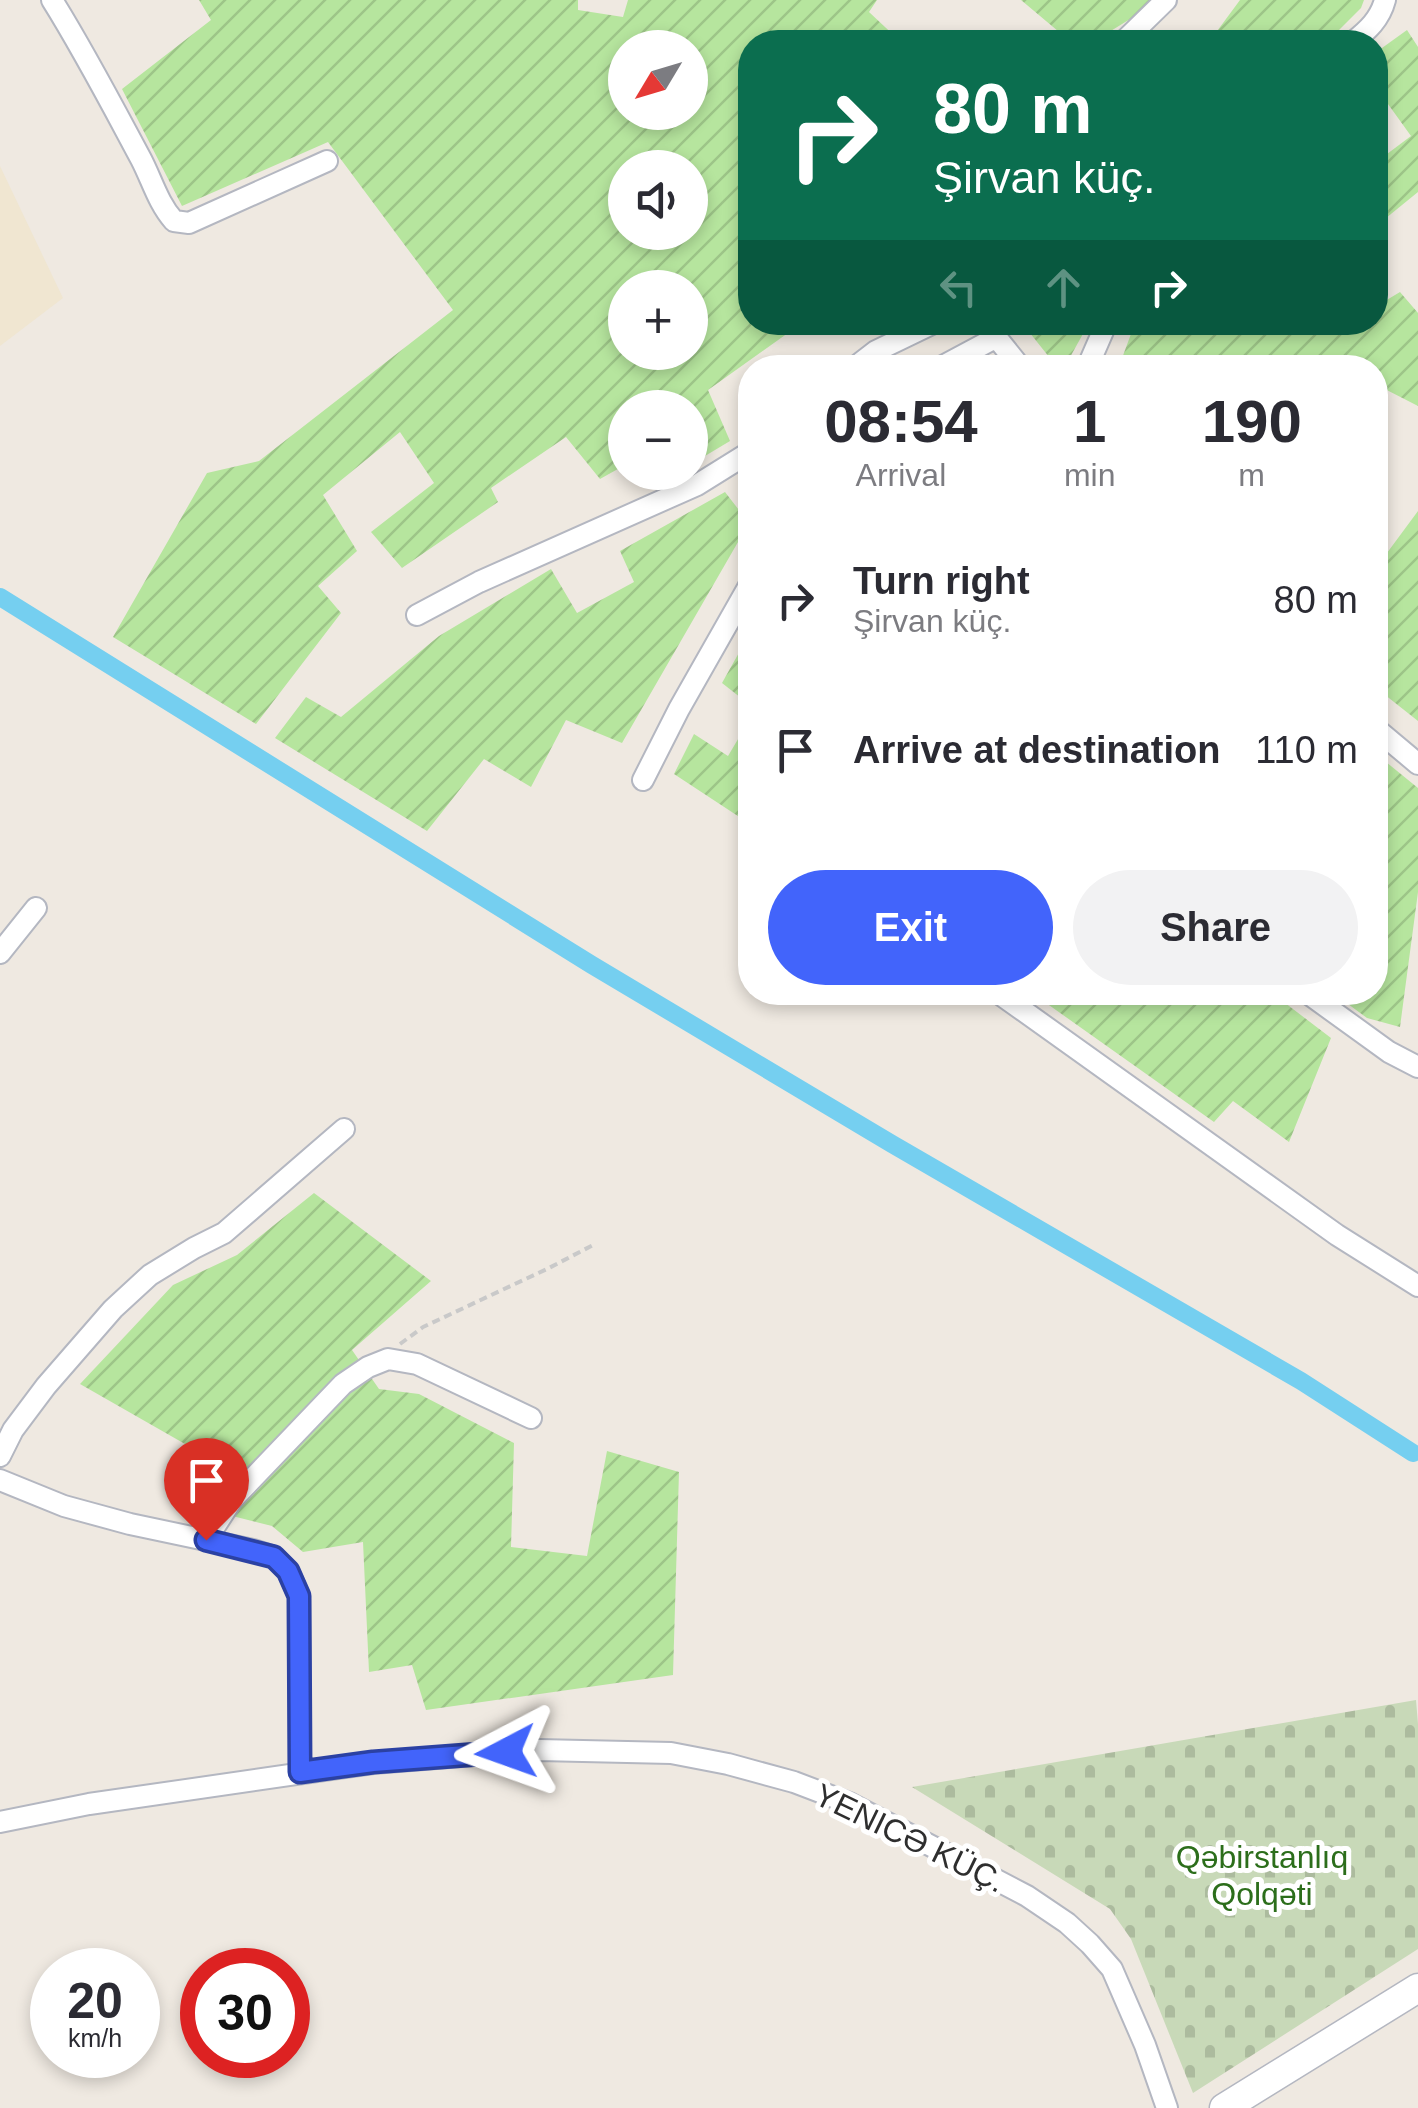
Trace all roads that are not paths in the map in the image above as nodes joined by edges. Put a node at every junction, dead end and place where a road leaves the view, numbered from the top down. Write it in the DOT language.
graph roads {
  1 [pos="52,0"];
  2 [pos="1166,0"];
  3 [pos="1385,0"];
  4 [pos="1135,30"];
  5 [pos="1368,30"];
  6 [pos="327,161"];
  7 [pos="910,335"];
  8 [pos="984,335"];
  9 [pos="995,335"];
  10 [pos="872,355"];
  11 [pos="957,355"];
  12 [pos="1011,355"];
  13 [pos="738,460"];
  14 [pos="738,605"];
  15 [pos="416,615"];
  16 [pos="1388,739"];
  17 [pos="1418,764"];
  18 [pos="643,780"];
  19 [pos="36,908"];
  20 [pos="0,953"];
  21 [pos="1016,1005"];
  22 [pos="1324,1005"];
  23 [pos="1418,1067"];
  24 [pos="344,1129"];
  25 [pos="1418,1286"];
  26 [pos="531,1418"];
  27 [pos="0,1456"];
  28 [pos="0,1480"];
  29 [pos="206,1540"];
  30 [pos="300,1772"];
  31 [pos="0,1822"];
  32 [pos="1418,1988"];
  33 [pos="1167,2108"];
  34 [pos="1224,2108"];
  1 -- 6 [label="street"];
  2 -- 4 [label="street"];
  3 -- 5 [label="street"];
  7 -- 10 [label="street"];
  8 -- 11 [label="street"];
  9 -- 12 [label="street"];
  13 -- 15 [label="street"];
  14 -- 18 [label="street"];
  16 -- 17 [label="street"];
  19 -- 20 [label="street"];
  21 -- 25 [label="street"];
  22 -- 23 [label="street"];
  24 -- 27 [label="street"];
  26 -- 29 [label="street"];
  28 -- 29 [label="street"];
  29 -- 30 [label="street"];
  30 -- 31 [label="street, YENICƏ KÜÇ."];
  30 -- 33 [label="street, YENICƏ KÜÇ."];
  32 -- 34 [label="street"];
}
